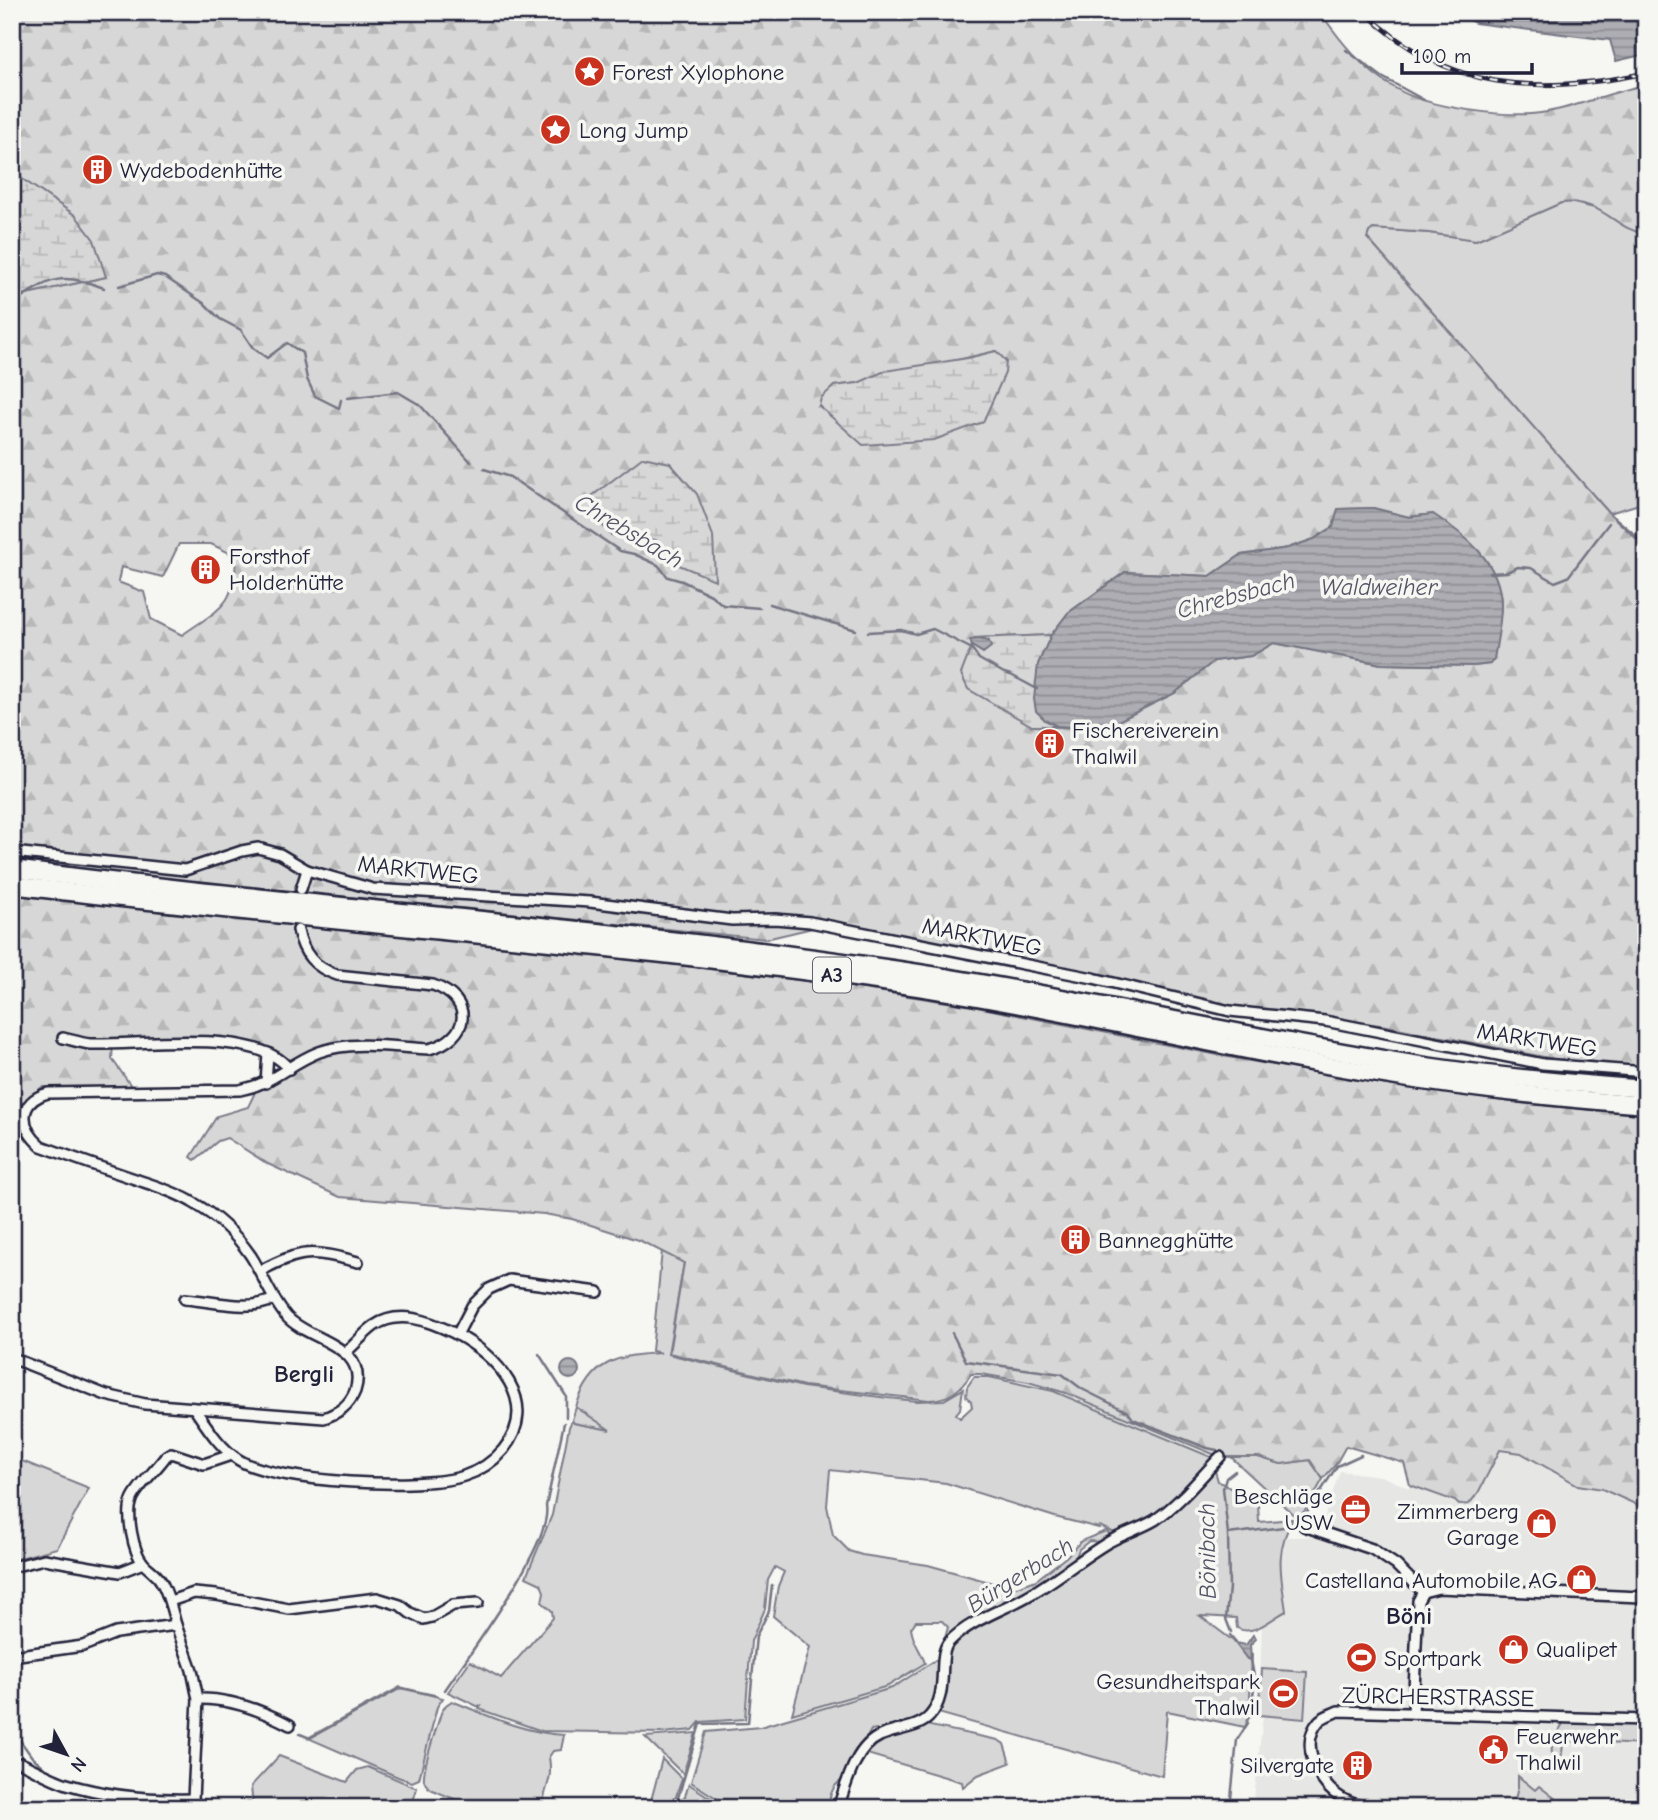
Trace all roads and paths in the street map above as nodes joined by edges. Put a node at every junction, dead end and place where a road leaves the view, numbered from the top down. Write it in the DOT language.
graph roads {
  1 [pos="12,852"];
  2 [pos="12,869"];
  3 [pos="307,870"];
  4 [pos="12,885"];
  5 [pos="301,889"];
  6 [pos="298,930"];
  7 [pos="64,1038"];
  8 [pos="268,1053"];
  9 [pos="289,1069"];
  10 [pos="1646,1072"];
  11 [pos="265,1083"];
  12 [pos="1646,1089"];
  13 [pos="1646,1105"];
  14 [pos="358,1262"];
  15 [pos="260,1271"];
  16 [pos="598,1292"];
  17 [pos="185,1299"];
  18 [pos="274,1299"];
  19 [pos="457,1335"];
  20 [pos="346,1352"];
  21 [pos="12,1358"];
  22 [pos="194,1408"];
  23 [pos="231,1455"];
  24 [pos="1220,1457"];
  25 [pos="1304,1526"];
  26 [pos="143,1563"];
  27 [pos="12,1567"];
  28 [pos="1423,1592"];
  29 [pos="1641,1597"];
  30 [pos="170,1601"];
  31 [pos="478,1603"];
  32 [pos="176,1625"];
  33 [pos="12,1656"];
  34 [pos="198,1699"];
  35 [pos="1413,1713"];
  36 [pos="1646,1720"];
  37 [pos="290,1725"];
  38 [pos="21,1763"];
  39 [pos="195,1803"];
  40 [pos="838,1808"];
  41 [pos="1367,1808"];
  1 -- 3 [label="street"];
  2 -- 12 [label="highway, A3"];
  3 -- 5 [label="street"];
  3 -- 10 [label="street, MARKTWEG"];
  4 -- 13 [label="highway, A3"];
  6 -- 9 [label="street"];
  7 -- 8 [label="street"];
  8 -- 9 [label="street"];
  8 -- 11 [label="street"];
  9 -- 11 [label="street"];
  11 -- 15 [label="street"];
  14 -- 15 [label="street"];
  15 -- 18 [label="street"];
  16 -- 19 [label="street"];
  17 -- 18 [label="street"];
  18 -- 20 [label="street"];
  19 -- 20 [label="street"];
  19 -- 23 [label="street"];
  20 -- 22 [label="street"];
  21 -- 22 [label="street"];
  22 -- 23 [label="street"];
  23 -- 26 [label="street"];
  24 -- 40 [label="street"];
  25 -- 28 [label="street"];
  26 -- 27 [label="street"];
  26 -- 30 [label="street"];
  28 -- 29 [label="street"];
  28 -- 35 [label="street"];
  30 -- 31 [label="street"];
  30 -- 32 [label="street"];
  32 -- 33 [label="street"];
  32 -- 34 [label="street"];
  34 -- 37 [label="street"];
  34 -- 39 [label="street"];
  35 -- 36 [label="street, ZÜRCHERSTRASSE"];
  35 -- 41 [label="street, ZÜRCHERSTRASSE"];
  38 -- 39 [label="street"];
}
